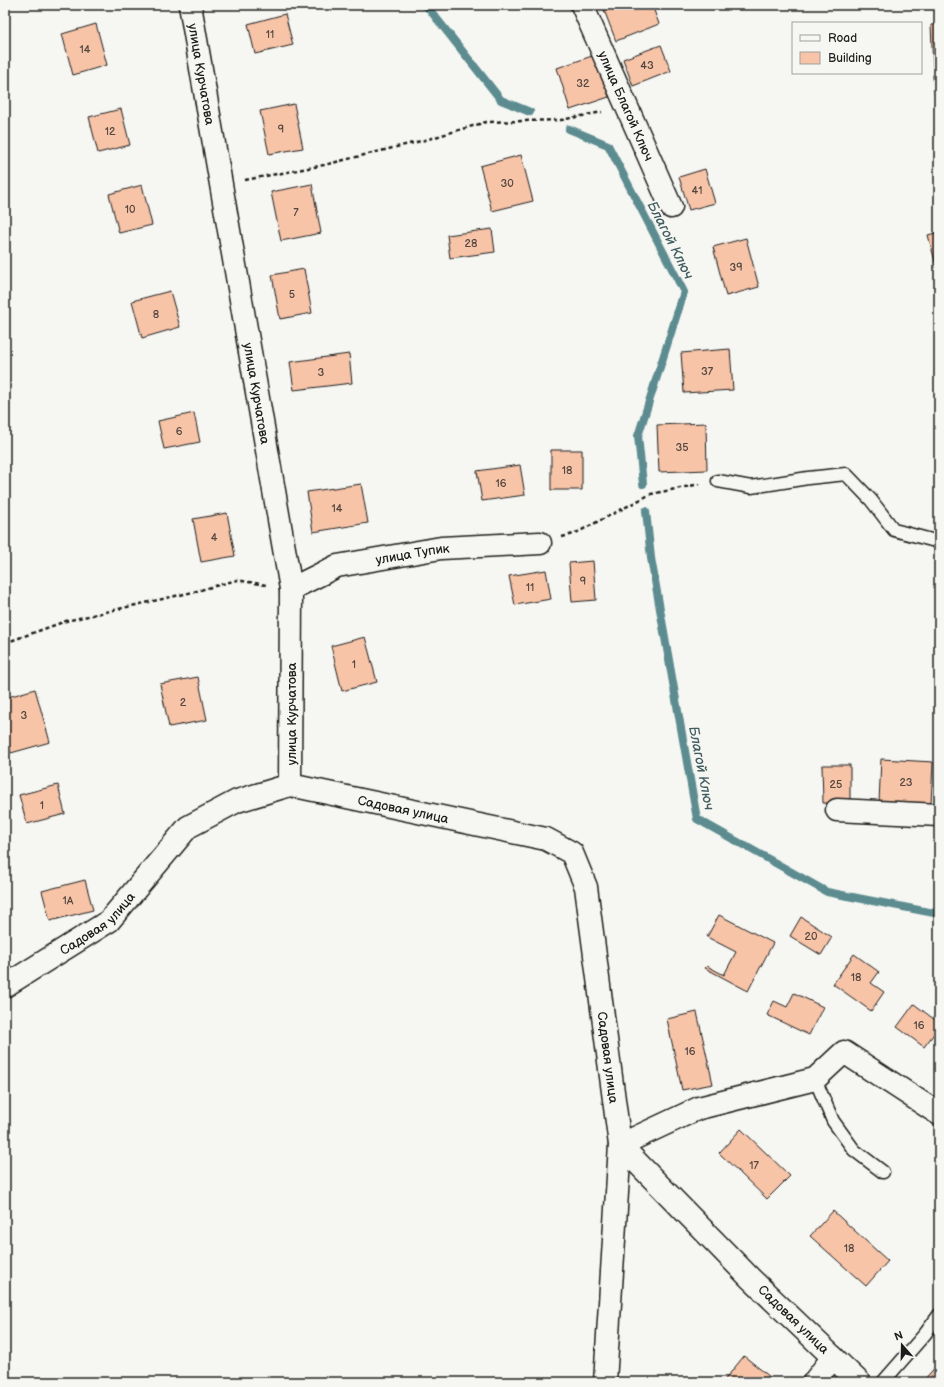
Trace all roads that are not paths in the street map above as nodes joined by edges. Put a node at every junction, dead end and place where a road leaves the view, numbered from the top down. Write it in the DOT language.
graph roads {
  1 [pos="190,5"];
  2 [pos="582,5"];
  3 [pos="671,207"];
  4 [pos="718,481"];
  5 [pos="939,542"];
  6 [pos="540,543"];
  7 [pos="291,589"];
  8 [pos="290,784"];
  9 [pos="837,810"];
  10 [pos="939,815"];
  11 [pos="5,986"];
  12 [pos="815,1079"];
  13 [pos="939,1114"];
  14 [pos="620,1146"];
  15 [pos="883,1172"];
  16 [pos="939,1315"];
  17 [pos="833,1357"];
  18 [pos="605,1382"];
  19 [pos="814,1382"];
  20 [pos="859,1382"];
  21 [pos="883,1382"];
  1 -- 7 [label="street, улица Курчатова"];
  2 -- 3 [label="street, улица Благой Ключ"];
  4 -- 5 [label="lane"];
  6 -- 7 [label="street, улица Тупик"];
  7 -- 8 [label="street, улица Курчатова"];
  8 -- 11 [label="street, Садовая улица"];
  8 -- 14 [label="street, Садовая улица"];
  9 -- 10 [label="street"];
  12 -- 13 [label="street"];
  12 -- 14 [label="street"];
  12 -- 15 [label="lane"];
  14 -- 17 [label="street, Садовая улица"];
  14 -- 18 [label="street, Садовая улица"];
  16 -- 21 [label="lane"];
  17 -- 19 [label="street, Садовая улица"];
  17 -- 20 [label="street, Садовая улица"];
}
